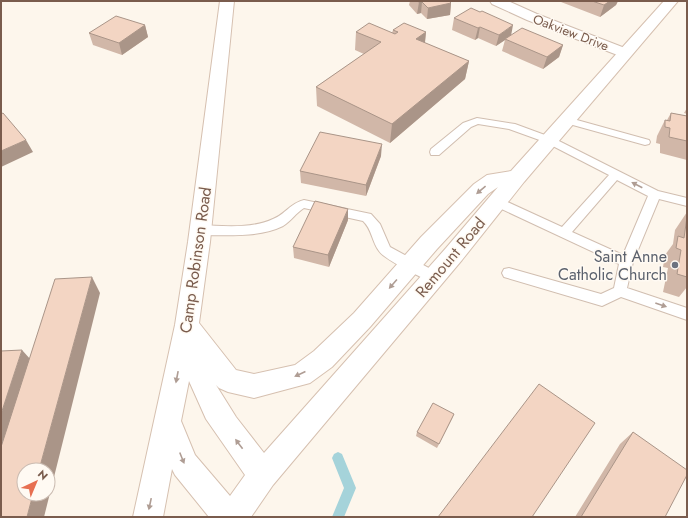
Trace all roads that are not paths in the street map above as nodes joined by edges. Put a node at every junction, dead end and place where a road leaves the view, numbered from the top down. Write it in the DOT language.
graph roads {
  1 [pos="227,1"];
  2 [pos="497,1"];
  3 [pos="671,1"];
  4 [pos="625,53"];
  5 [pos="566,120"];
  6 [pos="549,140"];
  7 [pos="645,142"];
  8 [pos="435,152"];
  9 [pos="616,174"];
  10 [pos="517,177"];
  11 [pos="655,194"];
  12 [pos="496,202"];
  13 [pos="687,202"];
  14 [pos="200,230"];
  15 [pos="564,233"];
  16 [pos="626,262"];
  17 [pos="409,265"];
  18 [pos="508,273"];
  19 [pos="433,277"];
  20 [pos="620,291"];
  21 [pos="687,314"];
  22 [pos="187,325"];
  23 [pos="168,422"];
  24 [pos="263,475"];
  25 [pos="148,517"];
  26 [pos="228,517"];
  27 [pos="234,517"];
  1 -- 14 [label="street, Camp Robinson Road"];
  2 -- 4 [label="street, Oakview Drive"];
  3 -- 4 [label="street, Remount Road"];
  4 -- 5 [label="street, Remount Road"];
  5 -- 6 [label="street, Remount Road"];
  5 -- 7 [label="lane"];
  6 -- 8 [label="lane"];
  6 -- 9 [label="lane"];
  6 -- 10 [label="street, Remount Road"];
  11 -- 9 [label="lane, one-way"];
  9 -- 15 [label="lane"];
  10 -- 12 [label="street, Remount Road"];
  10 -- 17 [label="street, one-way"];
  11 -- 13 [label="lane"];
  11 -- 16 [label="lane"];
  12 -- 15 [label="lane"];
  12 -- 19 [label="street, Remount Road"];
  14 -- 17 [label="lane"];
  14 -- 22 [label="street, Camp Robinson Road"];
  15 -- 16 [label="lane"];
  16 -- 20 [label="lane"];
  17 -- 19 [label="lane"];
  17 -- 22 [label="street, one-way"];
  18 -- 20 [label="lane"];
  19 -- 24 [label="street, Remount Road"];
  20 -- 21 [label="lane, one-way"];
  22 -- 23 [label="street, Camp Robinson Road, one-way"];
  24 -- 22 [label="street, one-way"];
  23 -- 25 [label="street, Camp Robinson Road, one-way"];
  23 -- 26 [label="street, one-way"];
  24 -- 27 [label="street, Remount Road"];
}
